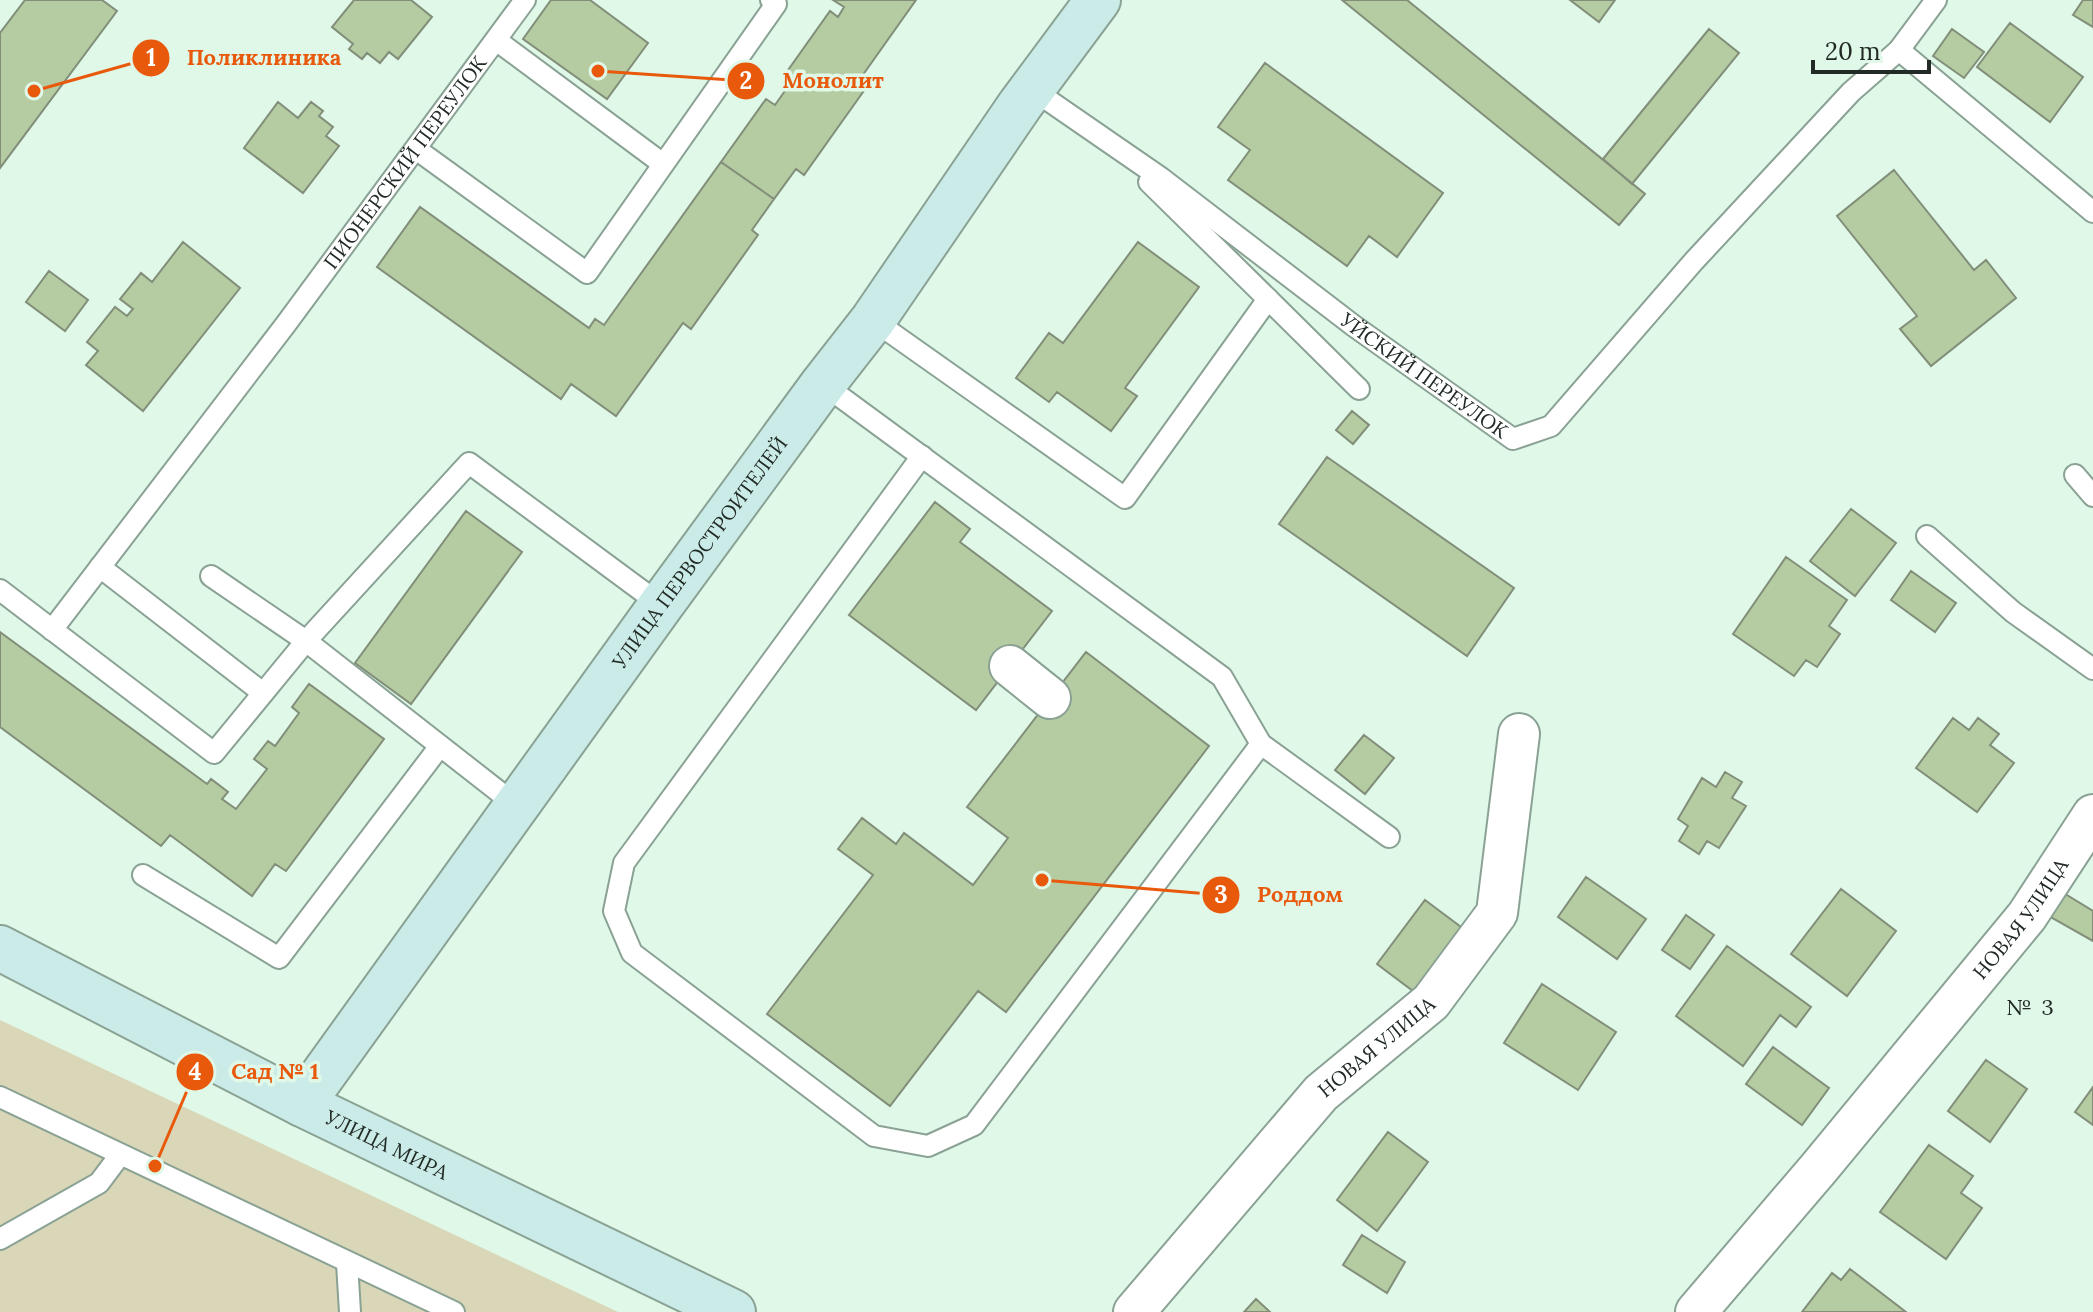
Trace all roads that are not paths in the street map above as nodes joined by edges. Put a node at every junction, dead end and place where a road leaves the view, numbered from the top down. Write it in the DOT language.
graph roads {
  1 [pos="525,0"];
  2 [pos="771,0"];
  3 [pos="1098,0"];
  4 [pos="1936,0"];
  5 [pos="496,40"];
  6 [pos="1899,50"];
  7 [pos="1032,89"];
  8 [pos="1106,140"];
  9 [pos="416,149"];
  10 [pos="663,164"];
  11 [pos="2093,212"];
  12 [pos="1268,299"];
  13 [pos="873,320"];
  14 [pos="823,384"];
  15 [pos="1359,389"];
  16 [pos="922,456"];
  17 [pos="2075,475"];
  18 [pos="2093,496"];
  19 [pos="1927,536"];
  20 [pos="100,567"];
  21 [pos="211,576"];
  22 [pos="0,590"];
  23 [pos="661,605"];
  24 [pos="52,630"];
  25 [pos="306,641"];
  26 [pos="1010,666"];
  27 [pos="2093,669"];
  28 [pos="263,693"];
  29 [pos="1050,698"];
  30 [pos="1519,734"];
  31 [pos="1261,744"];
  32 [pos="440,746"];
  33 [pos="516,805"];
  34 [pos="2093,815"];
  35 [pos="1389,837"];
  36 [pos="143,875"];
  37 [pos="0,948"];
  38 [pos="0,1097"];
  39 [pos="302,1104"];
  40 [pos="120,1155"];
  41 [pos="0,1239"];
  42 [pos="347,1263"];
  43 [pos="350,1312"];
  44 [pos="454,1312"];
  45 [pos="733,1312"];
  46 [pos="1134,1312"];
  47 [pos="1696,1312"];
  1 -- 5 [label="lane, ПИОНЕРСКИЙ ПЕРЕУЛОК"];
  2 -- 10 [label="lane"];
  3 -- 7 [label="main road, УЛИЦА ПЕРВОСТРОИТЕЛЕЙ"];
  4 -- 6 [label="lane, УЙСКИЙ ПЕРЕУЛОК"];
  5 -- 9 [label="lane, ПИОНЕРСКИЙ ПЕРЕУЛОК"];
  5 -- 10 [label="lane"];
  6 -- 8 [label="lane, УЙСКИЙ ПЕРЕУЛОК"];
  6 -- 11 [label="lane"];
  7 -- 8 [label="lane, УЙСКИЙ ПЕРЕУЛОК"];
  7 -- 13 [label="main road, УЛИЦА ПЕРВОСТРОИТЕЛЕЙ"];
  8 -- 12 [label="lane"];
  9 -- 10 [label="lane"];
  9 -- 20 [label="lane, ПИОНЕРСКИЙ ПЕРЕУЛОК"];
  12 -- 13 [label="lane"];
  12 -- 15 [label="lane"];
  13 -- 14 [label="main road, УЛИЦА ПЕРВОСТРОИТЕЛЕЙ"];
  14 -- 16 [label="lane"];
  14 -- 23 [label="main road, УЛИЦА ПЕРВОСТРОИТЕЛЕЙ"];
  16 -- 31 [label="lane"];
  16 -- 31 [label="lane"];
  17 -- 18 [label="lane"];
  19 -- 27 [label="lane"];
  20 -- 24 [label="lane, ПИОНЕРСКИЙ ПЕРЕУЛОК"];
  20 -- 28 [label="lane"];
  21 -- 25 [label="lane"];
  22 -- 24 [label="lane"];
  23 -- 25 [label="lane"];
  23 -- 33 [label="main road, УЛИЦА ПЕРВОСТРОИТЕЛЕЙ"];
  24 -- 28 [label="lane"];
  25 -- 28 [label="lane"];
  25 -- 32 [label="lane"];
  26 -- 29 [label="street"];
  30 -- 46 [label="street, НОВАЯ УЛИЦА"];
  31 -- 35 [label="lane"];
  32 -- 33 [label="lane"];
  32 -- 36 [label="lane"];
  33 -- 39 [label="main road, УЛИЦА ПЕРВОСТРОИТЕЛЕЙ"];
  34 -- 47 [label="street, НОВАЯ УЛИЦА"];
  37 -- 39 [label="main road, УЛИЦА МИРА"];
  38 -- 40 [label="lane"];
  39 -- 45 [label="main road, УЛИЦА МИРА"];
  40 -- 41 [label="lane"];
  40 -- 42 [label="lane"];
  42 -- 43 [label="lane"];
  42 -- 44 [label="lane"];
}
